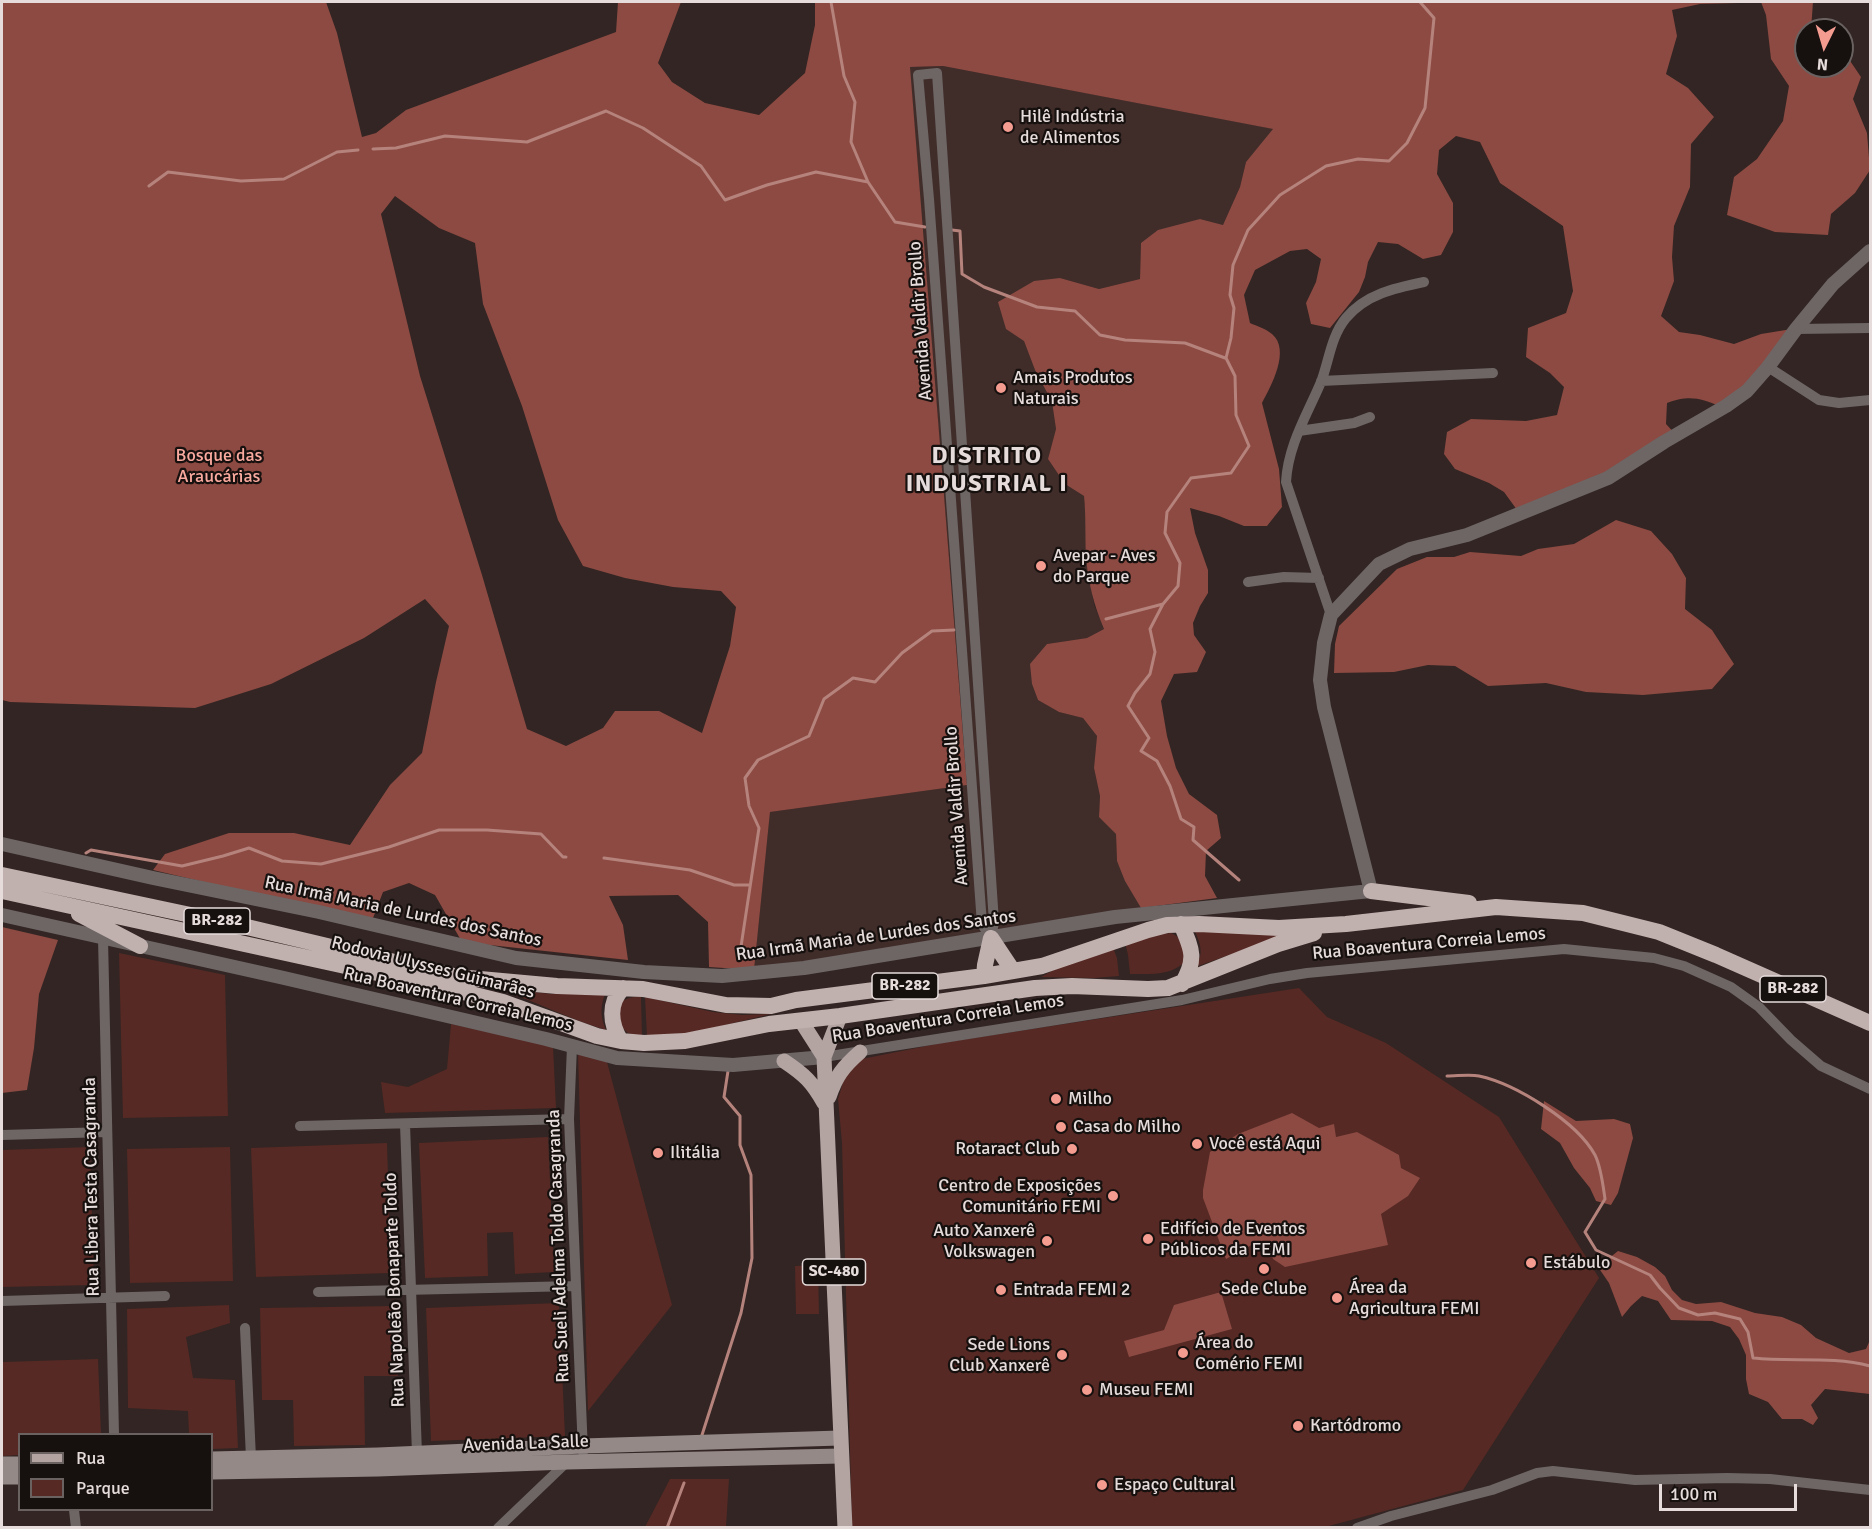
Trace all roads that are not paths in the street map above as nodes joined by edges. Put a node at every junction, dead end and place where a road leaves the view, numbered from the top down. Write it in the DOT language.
graph roads {
  1 [pos="1870,251"];
  2 [pos="1424,282"];
  3 [pos="1870,328"];
  4 [pos="1796,329"];
  5 [pos="1768,368"];
  6 [pos="1493,374"];
  7 [pos="1321,381"];
  8 [pos="1870,400"];
  9 [pos="1370,417"];
  10 [pos="1299,431"];
  11 [pos="1319,578"];
  12 [pos="1248,582"];
  13 [pos="1331,615"];
  14 [pos="2,844"];
  15 [pos="2,875"];
  16 [pos="2,891"];
  17 [pos="1371,891"];
  18 [pos="60,903"];
  19 [pos="1496,907"];
  20 [pos="2,915"];
  21 [pos="1181,924"];
  22 [pos="1346,924"];
  23 [pos="103,938"];
  24 [pos="990,938"];
  25 [pos="140,946"];
  26 [pos="1013,971"];
  27 [pos="984,976"];
  28 [pos="1182,984"];
  29 [pos="623,988"];
  30 [pos="840,1016"];
  31 [pos="801,1021"];
  32 [pos="1870,1023"];
  33 [pos="621,1041"];
  34 [pos="572,1046"];
  35 [pos="860,1052"];
  36 [pos="824,1057"];
  37 [pos="784,1061"];
  38 [pos="1870,1089"];
  39 [pos="826,1106"];
  40 [pos="569,1119"];
  41 [pos="405,1124"];
  42 [pos="300,1126"];
  43 [pos="107,1132"];
  44 [pos="2,1135"];
  45 [pos="575,1286"];
  46 [pos="411,1290"];
  47 [pos="318,1292"];
  48 [pos="165,1296"];
  49 [pos="111,1298"];
  50 [pos="2,1301"];
  51 [pos="245,1328"];
  52 [pos="114,1433"];
  53 [pos="840,1438"];
  54 [pos="417,1454"];
  55 [pos="584,1454"];
  56 [pos="841,1456"];
  57 [pos="251,1458"];
  58 [pos="213,1459"];
  59 [pos="378,1462"];
  60 [pos="567,1462"];
  61 [pos="2,1464"];
  62 [pos="18,1464"];
  63 [pos="213,1472"];
  64 [pos="18,1477"];
  65 [pos="2,1478"];
  66 [pos="1870,1490"];
  67 [pos="74,1511"];
  68 [pos="76,1527"];
  69 [pos="498,1527"];
  70 [pos="845,1527"];
  71 [pos="1357,1527"];
  1 -- 4 [label="street"];
  2 -- 7 [label="street"];
  3 -- 4 [label="street"];
  4 -- 5 [label="street"];
  5 -- 8 [label="street"];
  5 -- 13 [label="street"];
  6 -- 7 [label="street"];
  7 -- 10 [label="street"];
  9 -- 10 [label="street"];
  10 -- 11 [label="street"];
  11 -- 12 [label="street"];
  11 -- 13 [label="street"];
  13 -- 17 [label="street"];
  14 -- 24 [label="street, Rua Irmã Maria de Lurdes dos Santos"];
  15 -- 29 [label="highway, Rodovia Ulysses Guimarães / BR-282"];
  16 -- 18 [label="highway, Rodovia Ulysses Guimarães / BR-282"];
  17 -- 19 [label="highway"];
  17 -- 24 [label="street, Rua Irmã Maria de Lurdes dos Santos"];
  18 -- 25 [label="highway"];
  18 -- 33 [label="highway, Rodovia Ulysses Guimarães / BR-282"];
  19 -- 22 [label="highway, Rodovia Ulysses Guimarães / BR-282"];
  19 -- 32 [label="highway, Rodovia Ulysses Guimarães / BR-282"];
  20 -- 23 [label="street, Rua Boaventura Correia Lemos"];
  21 -- 22 [label="highway, Rodovia Ulysses Guimarães / BR-282"];
  21 -- 26 [label="highway, Rodovia Ulysses Guimarães / BR-282"];
  21 -- 28 [label="highway"];
  22 -- 28 [label="highway, Rodovia Ulysses Guimarães / BR-282"];
  23 -- 25 [label="street, Rua Boaventura Correia Lemos"];
  23 -- 43 [label="street, Rua Libera Testa Casagranda"];
  24 -- 24 [label="street, Avenida Valdir Brollo"];
  24 -- 26 [label="highway"];
  24 -- 27 [label="highway"];
  25 -- 34 [label="street, Rua Boaventura Correia Lemos"];
  26 -- 27 [label="highway, Rodovia Ulysses Guimarães / BR-282"];
  27 -- 29 [label="highway, Rodovia Ulysses Guimarães / BR-282"];
  28 -- 30 [label="highway, Rodovia Ulysses Guimarães / BR-282"];
  29 -- 33 [label="highway"];
  30 -- 31 [label="highway, Rodovia Ulysses Guimarães / BR-282"];
  30 -- 36 [label="main road, SC-480"];
  31 -- 33 [label="highway, Rodovia Ulysses Guimarães / BR-282"];
  31 -- 36 [label="main road, SC-480"];
  34 -- 37 [label="street, Rua Boaventura Correia Lemos"];
  34 -- 40 [label="street, Rua Sueli Adelma Toldo Casagranda"];
  35 -- 36 [label="street, Rua Boaventura Correia Lemos"];
  35 -- 38 [label="street, Rua Boaventura Correia Lemos"];
  35 -- 39 [label="main road"];
  36 -- 37 [label="street, Rua Boaventura Correia Lemos"];
  36 -- 39 [label="main road, SC-480"];
  37 -- 39 [label="main road"];
  39 -- 53 [label="main road, SC-480"];
  40 -- 41 [label="street"];
  40 -- 45 [label="street, Rua Sueli Adelma Toldo Casagranda"];
  41 -- 42 [label="street"];
  41 -- 46 [label="street, Rua Napoleão Bonaparte Toldo"];
  43 -- 44 [label="street"];
  43 -- 49 [label="street, Rua Libera Testa Casagranda"];
  45 -- 46 [label="street"];
  45 -- 55 [label="street, Rua Sueli Adelma Toldo Casagranda"];
  46 -- 47 [label="street"];
  46 -- 54 [label="street, Rua Napoleão Bonaparte Toldo"];
  48 -- 49 [label="street"];
  49 -- 50 [label="street"];
  49 -- 52 [label="street, Rua Libera Testa Casagranda"];
  51 -- 57 [label="street"];
  53 -- 55 [label="main road, Avenida La Salle"];
  53 -- 56 [label="main road, SC-480"];
  54 -- 55 [label="main road, Avenida La Salle"];
  54 -- 59 [label="main road, Avenida La Salle"];
  55 -- 56 [label="main road, Avenida La Salle"];
  55 -- 60 [label="main road, Avenida La Salle"];
  56 -- 70 [label="main road, SC-480"];
  57 -- 58 [label="main road, Avenida La Salle"];
  57 -- 59 [label="main road, Avenida La Salle"];
  59 -- 60 [label="main road, Avenida La Salle"];
  59 -- 63 [label="main road, Avenida La Salle"];
  60 -- 69 [label="street"];
  61 -- 62 [label="main road"];
  64 -- 65 [label="main road"];
  66 -- 71 [label="street"];
  67 -- 68 [label="street"];
}
